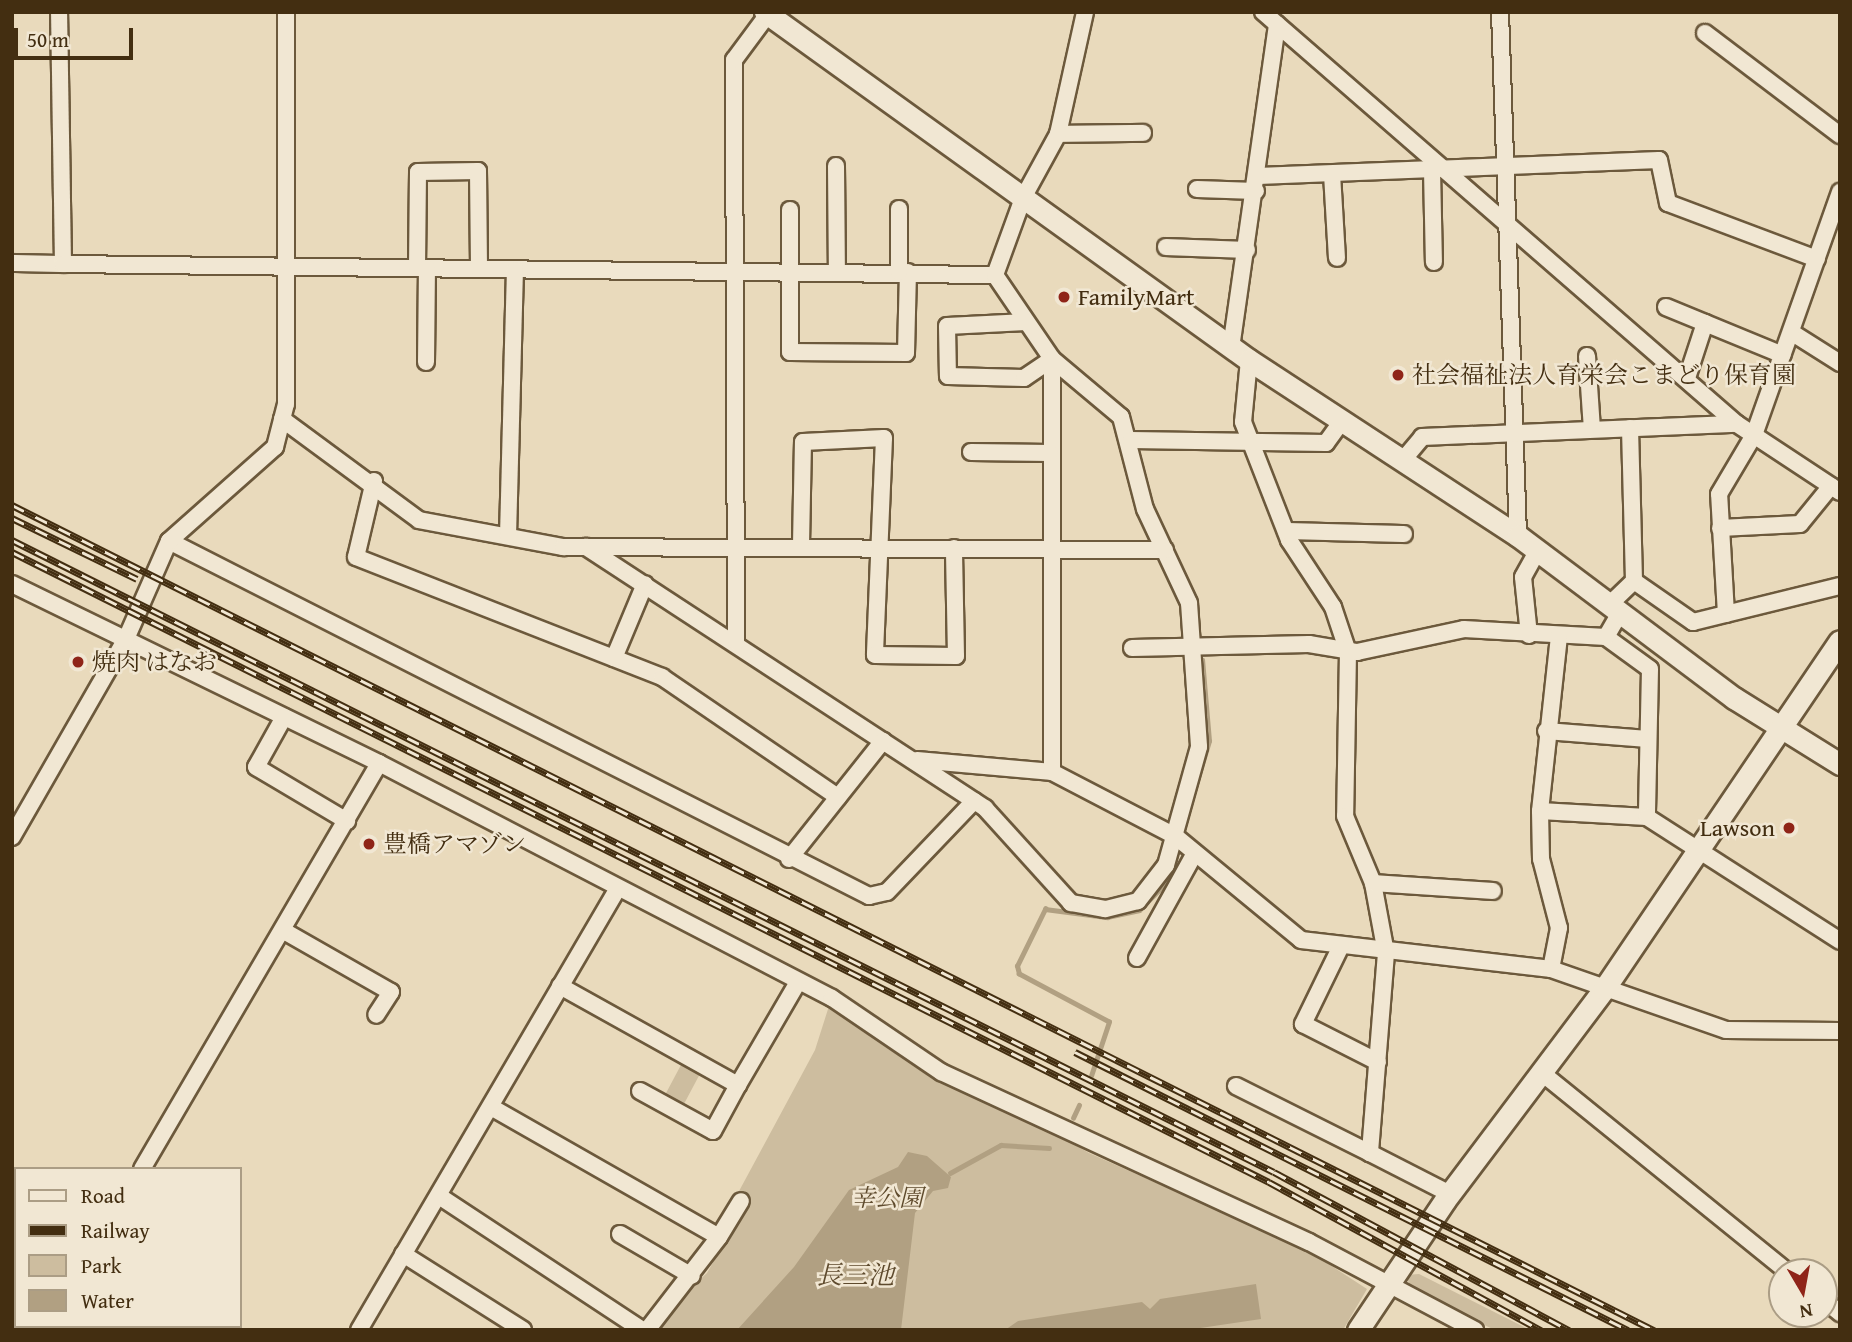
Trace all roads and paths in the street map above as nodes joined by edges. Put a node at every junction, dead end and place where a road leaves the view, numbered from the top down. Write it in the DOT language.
graph roads {
  1 [pos="59,12"];
  2 [pos="286,12"];
  3 [pos="1086,12"];
  4 [pos="1263,12"];
  5 [pos="1500,12"];
  6 [pos="766,13"];
  7 [pos="1277,24"];
  8 [pos="1705,33"];
  9 [pos="1143,132"];
  10 [pos="1058,134"];
  11 [pos="1840,135"];
  12 [pos="836,166"];
  13 [pos="1507,167"];
  14 [pos="1438,170"];
  15 [pos="1332,174"];
  16 [pos="1257,184"];
  17 [pos="1197,189"];
  18 [pos="1840,192"];
  19 [pos="1023,198"];
  20 [pos="899,209"];
  21 [pos="790,210"];
  22 [pos="1509,226"];
  23 [pos="1166,247"];
  24 [pos="1247,250"];
  25 [pos="1337,258"];
  26 [pos="1817,259"];
  27 [pos="1434,262"];
  28 [pos="12,264"];
  29 [pos="63,264"];
  30 [pos="289,268"];
  31 [pos="422,268"];
  32 [pos="479,269"];
  33 [pos="515,270"];
  34 [pos="736,271"];
  35 [pos="790,271"];
  36 [pos="837,272"];
  37 [pos="904,272"];
  38 [pos="995,275"];
  39 [pos="1667,307"];
  40 [pos="1026,322"];
  41 [pos="1705,323"];
  42 [pos="1791,332"];
  43 [pos="1231,348"];
  44 [pos="1783,355"];
  45 [pos="1587,356"];
  46 [pos="1052,359"];
  47 [pos="1249,360"];
  48 [pos="426,362"];
  49 [pos="1840,363"];
  50 [pos="1686,378"];
  51 [pos="282,419"];
  52 [pos="1343,420"];
  53 [pos="1737,424"];
  54 [pos="1630,428"];
  55 [pos="1591,429"];
  56 [pos="1516,432"];
  57 [pos="1754,435"];
  58 [pos="1131,440"];
  59 [pos="1253,446"];
  60 [pos="971,452"];
  61 [pos="1050,453"];
  62 [pos="1403,460"];
  63 [pos="373,481"];
  64 [pos="1835,489"];
  65 [pos="1720,527"];
  66 [pos="1286,531"];
  67 [pos="1404,534"];
  68 [pos="1518,536"];
  69 [pos="508,537"];
  70 [pos="169,541"];
  71 [pos="733,545"];
  72 [pos="801,545"];
  73 [pos="586,547"];
  74 [pos="880,547"];
  75 [pos="954,548"];
  76 [pos="1049,549"];
  77 [pos="1165,550"];
  78 [pos="1537,552"];
  79 [pos="1634,581"];
  80 [pos="12,584"];
  81 [pos="645,584"];
  82 [pos="1840,586"];
  83 [pos="1615,608"];
  84 [pos="1726,614"];
  85 [pos="1529,635"];
  86 [pos="1559,636"];
  87 [pos="1606,637"];
  88 [pos="126,639"];
  89 [pos="736,642"];
  90 [pos="1196,647"];
  91 [pos="1132,649"];
  92 [pos="1348,652"];
  93 [pos="1837,653"];
  94 [pos="614,658"];
  95 [pos="284,717"];
  96 [pos="1784,726"];
  97 [pos="1546,731"];
  98 [pos="1648,738"];
  99 [pos="883,741"];
  100 [pos="915,760"];
  101 [pos="379,763"];
  102 [pos="1840,764"];
  103 [pos="1052,772"];
  104 [pos="838,797"];
  105 [pos="974,801"];
  106 [pos="19,808"];
  107 [pos="1540,811"];
  108 [pos="1647,817"];
  109 [pos="347,821"];
  110 [pos="12,837"];
  111 [pos="1183,844"];
  112 [pos="1696,848"];
  113 [pos="789,859"];
  114 [pos="1373,883"];
  115 [pos="618,888"];
  116 [pos="1493,891"];
  117 [pos="284,931"];
  118 [pos="1840,941"];
  119 [pos="1341,946"];
  120 [pos="1386,953"];
  121 [pos="1137,958"];
  122 [pos="1551,969"];
  123 [pos="798,982"];
  124 [pos="560,986"];
  125 [pos="1604,989"];
  126 [pos="1840,1014"];
  127 [pos="376,1016"];
  128 [pos="1835,1030"];
  129 [pos="1378,1062"];
  130 [pos="1542,1073"];
  131 [pos="738,1085"];
  132 [pos="1236,1086"];
  133 [pos="640,1091"];
  134 [pos="491,1107"];
  135 [pos="1370,1153"];
  136 [pos="143,1167"];
  137 [pos="1450,1194"];
  138 [pos="439,1196"];
  139 [pos="741,1201"];
  140 [pos="620,1234"];
  141 [pos="719,1237"];
  142 [pos="403,1254"];
  143 [pos="1771,1258"];
  144 [pos="692,1276"];
  145 [pos="1387,1286"];
  146 [pos="359,1330"];
  147 [pos="523,1330"];
  148 [pos="645,1330"];
  149 [pos="1358,1330"];
  150 [pos="1475,1330"];
  1 -- 29 [label="street"];
  2 -- 30 [label="street"];
  3 -- 10 [label="street"];
  4 -- 7 [label="street"];
  5 -- 13 [label="street"];
  6 -- 19 [label="street"];
  6 -- 34 [label="street"];
  7 -- 14 [label="street"];
  7 -- 16 [label="street"];
  8 -- 11 [label="street"];
  9 -- 10 [label="street"];
  10 -- 19 [label="street"];
  12 -- 36 [label="street"];
  13 -- 14 [label="street"];
  13 -- 22 [label="street"];
  13 -- 26 [label="street"];
  14 -- 15 [label="street"];
  14 -- 22 [label="street"];
  14 -- 27 [label="street"];
  15 -- 16 [label="street"];
  15 -- 25 [label="street"];
  16 -- 17 [label="street"];
  16 -- 24 [label="street"];
  18 -- 26 [label="street"];
  19 -- 38 [label="street"];
  19 -- 43 [label="street"];
  20 -- 37 [label="street"];
  21 -- 35 [label="street"];
  22 -- 50 [label="street"];
  22 -- 56 [label="street"];
  23 -- 24 [label="street"];
  24 -- 43 [label="street"];
  26 -- 42 [label="street"];
  28 -- 29 [label="street"];
  29 -- 30 [label="street"];
  30 -- 31 [label="street"];
  30 -- 51 [label="street"];
  31 -- 32 [label="street"];
  31 -- 32 [label="street"];
  31 -- 48 [label="street"];
  32 -- 33 [label="street"];
  33 -- 34 [label="street"];
  33 -- 69 [label="street"];
  34 -- 35 [label="street"];
  34 -- 71 [label="street"];
  35 -- 36 [label="street"];
  35 -- 37 [label="street"];
  36 -- 37 [label="street"];
  37 -- 38 [label="street"];
  38 -- 40 [label="street"];
  39 -- 41 [label="street"];
  40 -- 46 [label="street"];
  40 -- 46 [label="street"];
  41 -- 44 [label="street"];
  41 -- 50 [label="street"];
  42 -- 44 [label="street"];
  42 -- 49 [label="street"];
  43 -- 47 [label="street"];
  44 -- 57 [label="street"];
  45 -- 55 [label="street"];
  46 -- 58 [label="street"];
  46 -- 61 [label="street"];
  47 -- 52 [label="street"];
  47 -- 59 [label="street"];
  50 -- 53 [label="street"];
  51 -- 63 [label="street"];
  51 -- 70 [label="street"];
  52 -- 59 [label="street"];
  52 -- 62 [label="street"];
  53 -- 54 [label="street"];
  53 -- 57 [label="street"];
  54 -- 55 [label="street"];
  54 -- 79 [label="street"];
  55 -- 56 [label="street"];
  56 -- 62 [label="street"];
  56 -- 68 [label="street"];
  57 -- 64 [label="street"];
  57 -- 65 [label="street"];
  58 -- 59 [label="street"];
  58 -- 77 [label="street"];
  59 -- 66 [label="street"];
  60 -- 61 [label="street"];
  61 -- 76 [label="street"];
  62 -- 68 [label="street"];
  63 -- 69 [label="street"];
  63 -- 94 [label="street"];
  64 -- 65 [label="street"];
  65 -- 84 [label="street"];
  66 -- 67 [label="street"];
  66 -- 92 [label="street"];
  68 -- 78 [label="street"];
  69 -- 73 [label="street"];
  70 -- 88 [label="street"];
  70 -- 113 [label="street"];
  71 -- 72 [label="street"];
  71 -- 73 [label="street"];
  71 -- 89 [label="street"];
  72 -- 74 [label="street"];
  72 -- 74 [label="street"];
  73 -- 81 [label="street"];
  74 -- 75 [label="street"];
  74 -- 75 [label="street"];
  75 -- 76 [label="street"];
  76 -- 77 [label="street"];
  76 -- 103 [label="street"];
  77 -- 90 [label="street"];
  78 -- 83 [label="street"];
  78 -- 85 [label="street"];
  79 -- 83 [label="street"];
  79 -- 84 [label="street"];
  80 -- 88 [label="street"];
  81 -- 89 [label="street"];
  81 -- 94 [label="street"];
  82 -- 84 [label="street"];
  83 -- 87 [label="street"];
  83 -- 96 [label="street"];
  85 -- 86 [label="street"];
  85 -- 92 [label="street"];
  86 -- 87 [label="street"];
  86 -- 97 [label="street"];
  87 -- 98 [label="street"];
  88 -- 95 [label="street"];
  88 -- 106 [label="street"];
  89 -- 99 [label="street"];
  90 -- 91 [label="street"];
  90 -- 92 [label="street"];
  90 -- 111 [label="street"];
  92 -- 114 [label="street"];
  93 -- 96 [label="street"];
  94 -- 104 [label="street"];
  95 -- 101 [label="street"];
  95 -- 109 [label="street"];
  96 -- 102 [label="street"];
  96 -- 112 [label="street"];
  97 -- 98 [label="street"];
  97 -- 107 [label="street"];
  98 -- 108 [label="street"];
  99 -- 100 [label="street"];
  99 -- 104 [label="street"];
  100 -- 103 [label="street"];
  100 -- 105 [label="street"];
  101 -- 109 [label="street"];
  101 -- 115 [label="street"];
  103 -- 111 [label="street"];
  104 -- 113 [label="street"];
  105 -- 111 [label="street"];
  105 -- 113 [label="street"];
  106 -- 110 [label="street"];
  107 -- 108 [label="street"];
  107 -- 122 [label="street"];
  108 -- 112 [label="street"];
  109 -- 117 [label="street"];
  111 -- 119 [label="street"];
  111 -- 121 [label="street"];
  112 -- 118 [label="street"];
  112 -- 125 [label="street"];
  114 -- 116 [label="street"];
  114 -- 120 [label="street"];
  115 -- 123 [label="street"];
  115 -- 124 [label="street"];
  117 -- 127 [label="street"];
  117 -- 136 [label="street"];
  119 -- 120 [label="street"];
  119 -- 129 [label="street"];
  120 -- 122 [label="street"];
  120 -- 129 [label="street"];
  122 -- 125 [label="street"];
  123 -- 131 [label="street"];
  123 -- 145 [label="street"];
  124 -- 131 [label="street"];
  124 -- 134 [label="street"];
  125 -- 128 [label="street"];
  125 -- 130 [label="street"];
  126 -- 128 [label="street"];
  129 -- 135 [label="street"];
  130 -- 137 [label="street"];
  130 -- 143 [label="street"];
  131 -- 133 [label="street"];
  132 -- 135 [label="street"];
  134 -- 138 [label="street"];
  134 -- 141 [label="street"];
  135 -- 137 [label="street"];
  137 -- 145 [label="street"];
  138 -- 142 [label="street"];
  138 -- 148 [label="street"];
  139 -- 141 [label="street"];
  140 -- 144 [label="street"];
  141 -- 144 [label="street"];
  142 -- 146 [label="street"];
  142 -- 147 [label="street"];
  144 -- 148 [label="street"];
  145 -- 149 [label="street"];
  145 -- 150 [label="street"];
}
